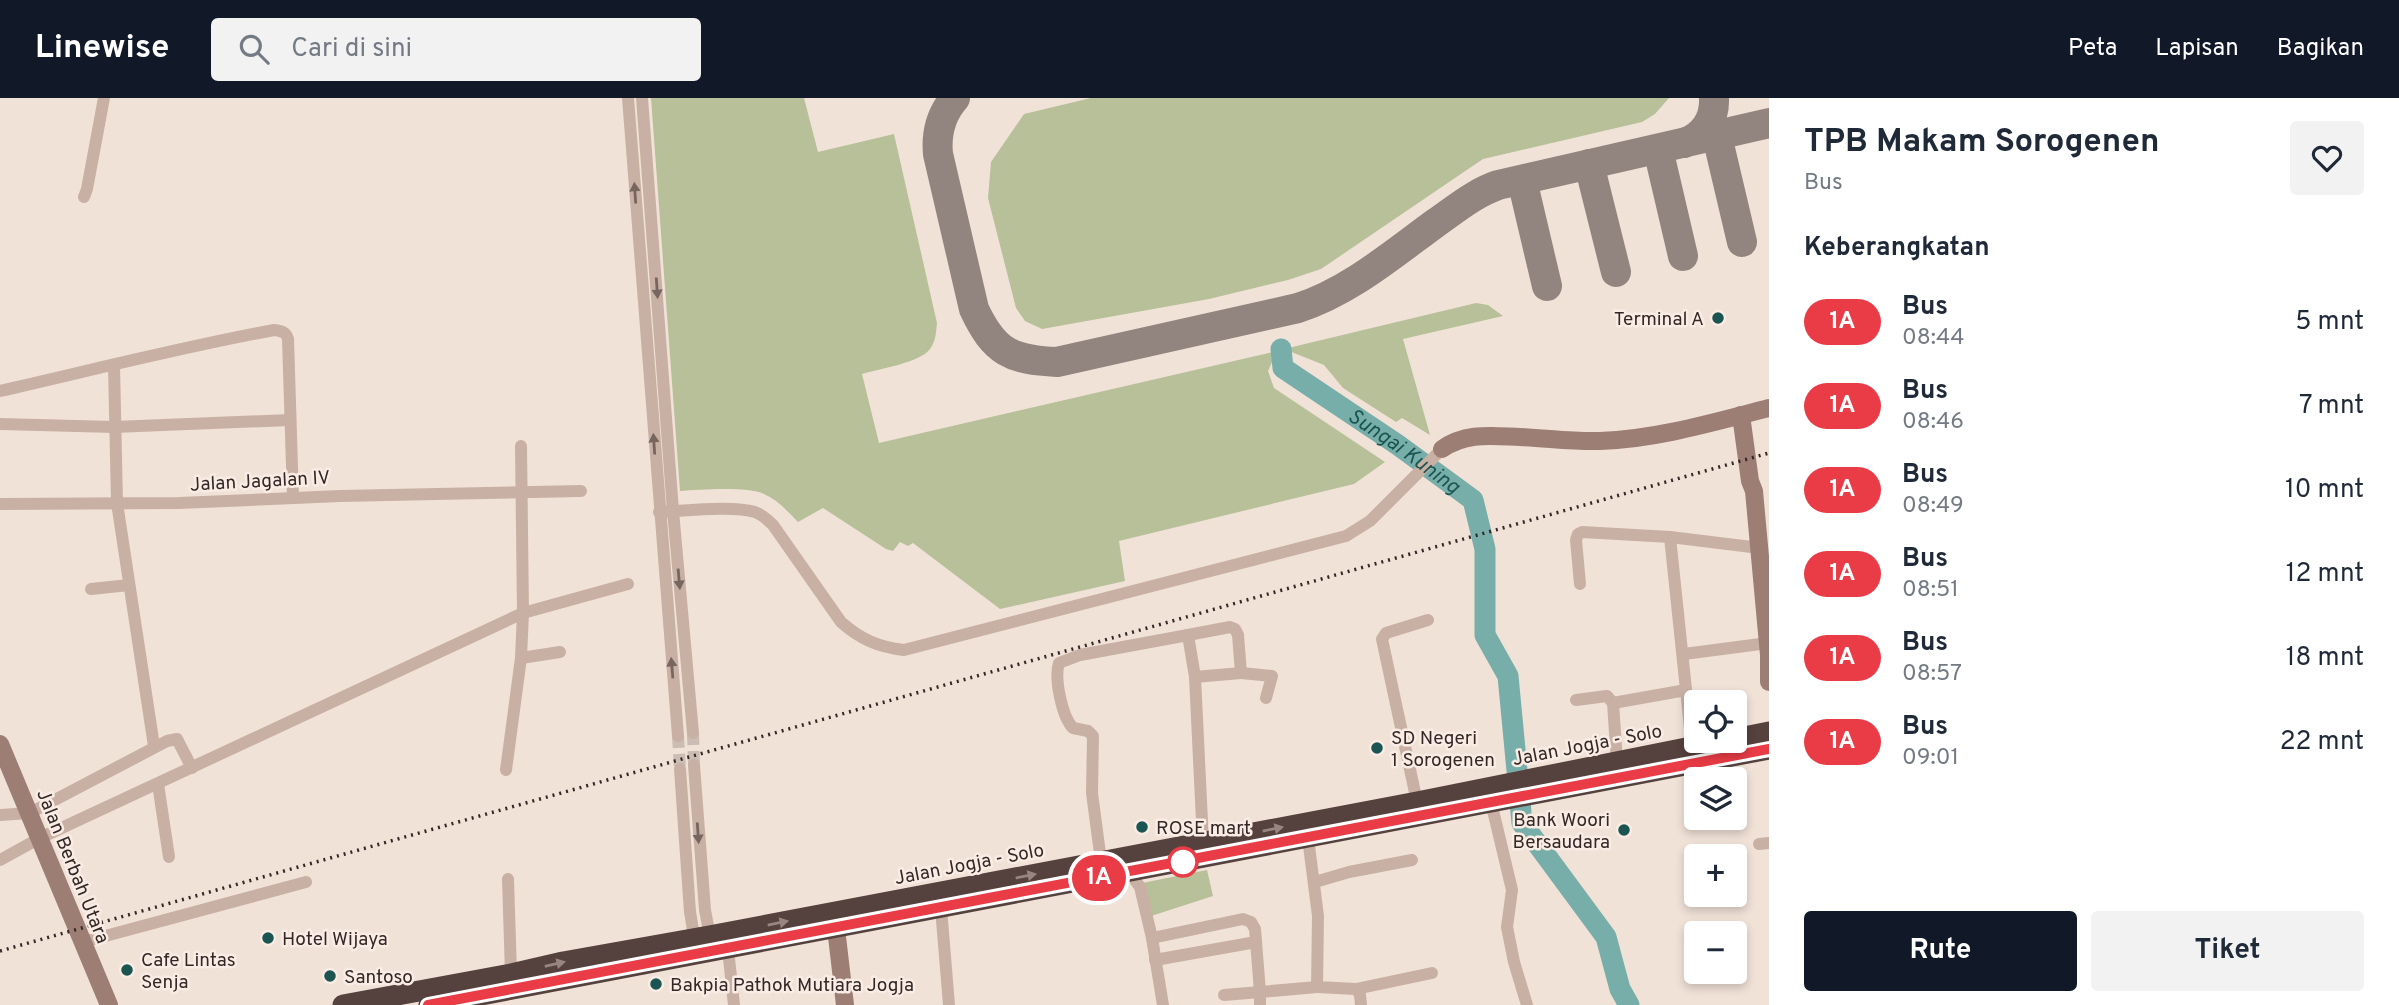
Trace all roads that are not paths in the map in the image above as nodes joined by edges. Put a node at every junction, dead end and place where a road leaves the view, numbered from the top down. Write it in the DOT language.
graph roads {
  1 [pos="104,98"];
  2 [pos="628,98"];
  3 [pos="642,98"];
  4 [pos="84,197"];
  5 [pos="639,236"];
  6 [pos="653,241"];
  7 [pos="114,365"];
  8 [pos="0,391"];
  9 [pos="1748,418"];
  10 [pos="290,420"];
  11 [pos="0,424"];
  12 [pos="114,427"];
  13 [pos="521,446"];
  14 [pos="1442,449"];
  15 [pos="581,491"];
  16 [pos="522,492"];
  17 [pos="293,498"];
  18 [pos="117,503"];
  19 [pos="0,504"];
  20 [pos="673,511"];
  21 [pos="659,512"];
  22 [pos="1670,537"];
  23 [pos="1760,548"];
  24 [pos="628,584"];
  25 [pos="1580,584"];
  26 [pos="129,585"];
  27 [pos="91,589"];
  28 [pos="523,613"];
  29 [pos="1427,620"];
  30 [pos="1188,635"];
  31 [pos="560,652"];
  32 [pos="1769,652"];
  33 [pos="1684,654"];
  34 [pos="521,658"];
  35 [pos="1241,673"];
  36 [pos="1195,677"];
  37 [pos="1769,682"];
  38 [pos="1684,690"];
  39 [pos="1686,690"];
  40 [pos="1266,698"];
  41 [pos="1576,700"];
  42 [pos="1613,703"];
  43 [pos="1769,732"];
  44 [pos="693,733"];
  45 [pos="678,736"];
  46 [pos="1747,736"];
  47 [pos="0,744"];
  48 [pos="155,746"];
  49 [pos="1684,749"];
  50 [pos="1769,749"];
  51 [pos="1617,762"];
  52 [pos="694,765"];
  53 [pos="192,768"];
  54 [pos="506,769"];
  55 [pos="680,769"];
  56 [pos="1554,782"];
  57 [pos="158,784"];
  58 [pos="1497,796"];
  59 [pos="1417,802"];
  60 [pos="30,813"];
  61 [pos="0,814"];
  62 [pos="40,838"];
  63 [pos="1308,838"];
  64 [pos="1203,842"];
  65 [pos="169,857"];
  66 [pos="0,860"];
  67 [pos="1412,860"];
  68 [pos="1101,861"];
  69 [pos="1129,872"];
  70 [pos="508,879"];
  71 [pos="306,882"];
  72 [pos="1315,882"];
  73 [pos="941,908"];
  74 [pos="836,928"];
  75 [pos="1152,938"];
  76 [pos="83,942"];
  77 [pos="1256,942"];
  78 [pos="708,946"];
  79 [pos="1155,960"];
  80 [pos="1432,973"];
  81 [pos="511,974"];
  82 [pos="1317,987"];
  83 [pos="1356,989"];
  84 [pos="1224,995"];
  85 [pos="1260,998"];
  86 [pos="845,1004"];
  87 [pos="108,1005"];
  88 [pos="343,1005"];
  89 [pos="429,1005"];
  90 [pos="734,1005"];
  91 [pos="949,1005"];
  92 [pos="1163,1005"];
  93 [pos="1361,1005"];
  94 [pos="1527,1005"];
  1 -- 4 [label="street"];
  5 -- 2 [label="street, one-way"];
  3 -- 6 [label="street"];
  5 -- 6 [label="street"];
  21 -- 5 [label="street, one-way"];
  6 -- 20 [label="street, one-way"];
  7 -- 8 [label="street"];
  7 -- 10 [label="street"];
  7 -- 12 [label="street"];
  9 -- 14 [label="street"];
  9 -- 23 [label="street"];
  10 -- 12 [label="street"];
  10 -- 17 [label="street"];
  11 -- 12 [label="street"];
  12 -- 18 [label="street"];
  13 -- 16 [label="street"];
  14 -- 20 [label="street"];
  15 -- 16 [label="street, Jalan Jagalan IV"];
  16 -- 17 [label="street, Jalan Jagalan IV"];
  16 -- 28 [label="street"];
  17 -- 18 [label="street, Jalan Jagalan IV"];
  18 -- 19 [label="street, Jalan Jagalan IV"];
  18 -- 26 [label="street"];
  20 -- 21 [label="street"];
  20 -- 44 [label="street, one-way"];
  45 -- 21 [label="street, one-way"];
  22 -- 23 [label="street"];
  22 -- 25 [label="street"];
  22 -- 33 [label="street"];
  23 -- 32 [label="street"];
  24 -- 28 [label="street"];
  26 -- 27 [label="street"];
  26 -- 48 [label="street"];
  28 -- 34 [label="street"];
  28 -- 53 [label="street"];
  29 -- 59 [label="street"];
  30 -- 35 [label="street"];
  30 -- 36 [label="street"];
  30 -- 68 [label="street"];
  31 -- 34 [label="street"];
  32 -- 33 [label="street"];
  32 -- 37 [label="street"];
  33 -- 39 [label="street"];
  34 -- 54 [label="street"];
  35 -- 36 [label="street"];
  35 -- 40 [label="street"];
  36 -- 64 [label="street"];
  38 -- 42 [label="street"];
  41 -- 42 [label="street"];
  42 -- 51 [label="street"];
  43 -- 46 [label="highway"];
  47 -- 60 [label="street, Jalan Berbah Utara"];
  48 -- 53 [label="street"];
  48 -- 60 [label="street"];
  49 -- 51 [label="highway, Jalan Jogja - Solo"];
  50 -- 56 [label="highway, Jalan Jogja - Solo"];
  51 -- 56 [label="highway, Jalan Jogja - Solo"];
  52 -- 78 [label="street, one-way"];
  53 -- 57 [label="street"];
  55 -- 78 [label="street"];
  56 -- 58 [label="highway, Jalan Jogja - Solo"];
  57 -- 62 [label="street"];
  57 -- 65 [label="street"];
  58 -- 59 [label="highway, Jalan Jogja - Solo"];
  58 -- 63 [label="highway, Jalan Jogja - Solo"];
  58 -- 94 [label="street"];
  64 -- 59 [label="highway, Jalan Jogja - Solo, one-way"];
  60 -- 61 [label="street"];
  60 -- 62 [label="street, Jalan Berbah Utara"];
  62 -- 66 [label="street"];
  62 -- 76 [label="street, Jalan Berbah Utara"];
  63 -- 69 [label="highway, Jalan Jogja - Solo"];
  63 -- 72 [label="street"];
  64 -- 68 [label="highway, Jalan Jogja - Solo"];
  67 -- 72 [label="street"];
  78 -- 68 [label="highway, Jalan Jogja - Solo, one-way"];
  69 -- 73 [label="highway, Jalan Jogja - Solo"];
  69 -- 75 [label="street"];
  70 -- 81 [label="street"];
  71 -- 76 [label="street"];
  72 -- 82 [label="street"];
  73 -- 74 [label="highway, Jalan Jogja - Solo"];
  73 -- 91 [label="street"];
  74 -- 78 [label="highway, Jalan Jogja - Solo"];
  74 -- 86 [label="street"];
  75 -- 77 [label="street"];
  75 -- 79 [label="street"];
  76 -- 87 [label="street, Jalan Berbah Utara"];
  77 -- 79 [label="street"];
  77 -- 85 [label="street"];
  81 -- 78 [label="highway, Jalan Jogja - Solo, one-way"];
  78 -- 89 [label="highway, Jalan Jogja - Solo"];
  78 -- 90 [label="street"];
  79 -- 92 [label="street"];
  80 -- 83 [label="street"];
  81 -- 88 [label="highway, Jalan Jogja - Solo"];
  82 -- 83 [label="street"];
  82 -- 85 [label="street"];
  83 -- 93 [label="street"];
  84 -- 85 [label="street"];
}
